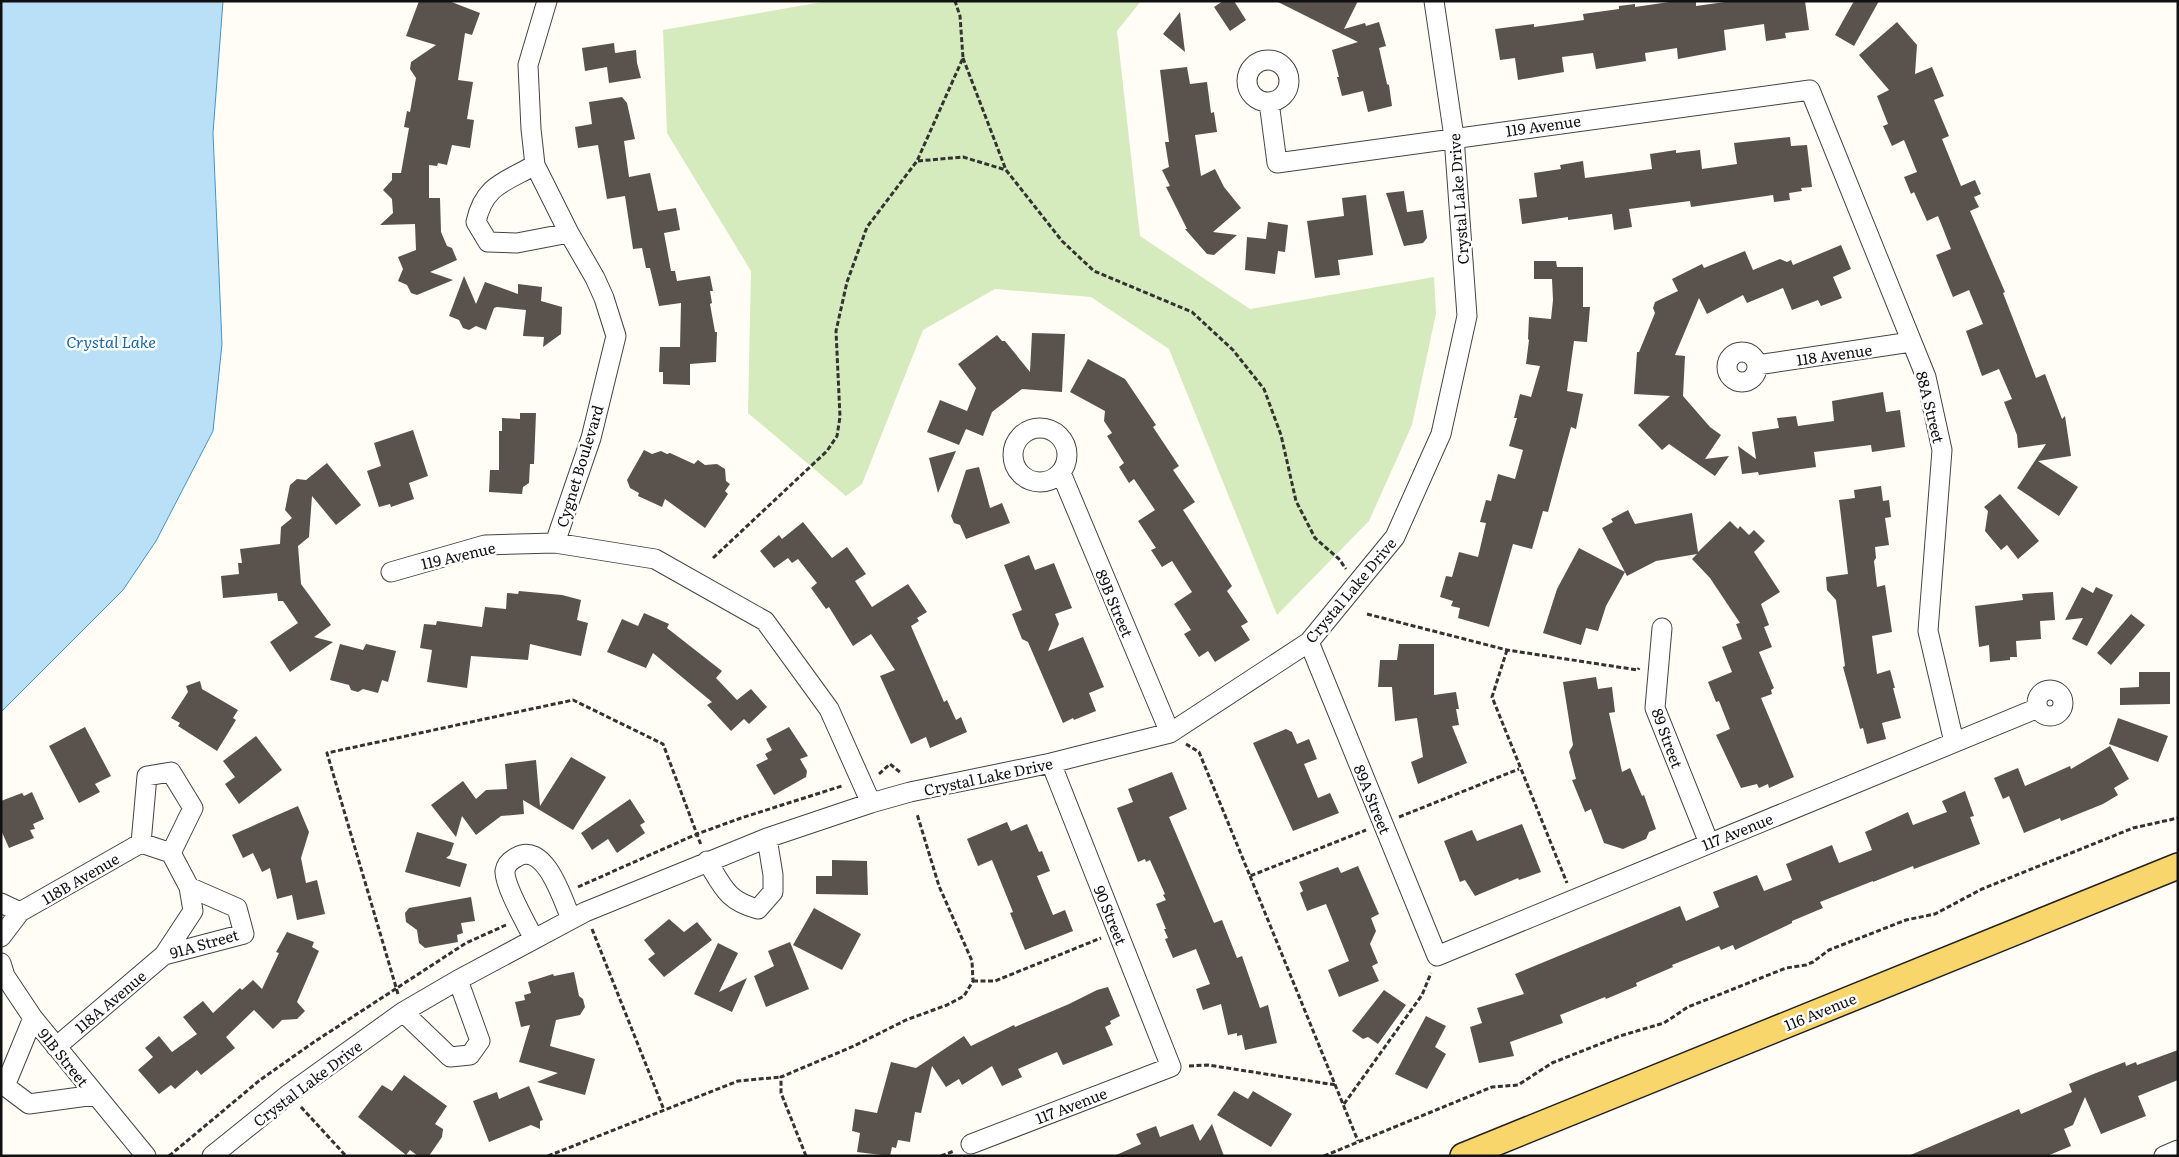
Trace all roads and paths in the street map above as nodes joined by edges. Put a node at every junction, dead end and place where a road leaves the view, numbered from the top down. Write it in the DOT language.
graph roads {
  1 [pos="548,1"];
  2 [pos="955,1"];
  3 [pos="1434,1"];
  4 [pos="963,58"];
  5 [pos="1810,90"];
  6 [pos="1269,102"];
  7 [pos="1454,137"];
  8 [pos="917,162"];
  9 [pos="535,165"];
  10 [pos="1006,170"];
  11 [pos="569,233"];
  12 [pos="1911,342"];
  13 [pos="1757,365"];
  14 [pos="1061,473"];
  15 [pos="555,542"];
  16 [pos="713,558"];
  17 [pos="1347,570"];
  18 [pos="391,572"];
  19 [pos="1367,614"];
  20 [pos="1662,628"];
  21 [pos="1309,642"];
  22 [pos="1507,650"];
  23 [pos="1642,662"];
  24 [pos="2038,708"];
  25 [pos="1170,733"];
  26 [pos="1954,742"];
  27 [pos="1050,764"];
  28 [pos="1519,769"];
  29 [pos="870,803"];
  30 [pos="917,814"];
  31 [pos="2178,818"];
  32 [pos="1383,823"];
  33 [pos="767,838"];
  34 [pos="141,843"];
  35 [pos="1709,843"];
  36 [pos="171,853"];
  37 [pos="707,861"];
  38 [pos="2178,866"];
  39 [pos="1250,876"];
  40 [pos="189,887"];
  41 [pos="1574,899"];
  42 [pos="1,902"];
  43 [pos="20,912"];
  44 [pos="578,915"];
  45 [pos="1117,931"];
  46 [pos="1,937"];
  47 [pos="534,939"];
  48 [pos="164,956"];
  49 [pos="1437,956"];
  50 [pos="3,971"];
  51 [pos="458,980"];
  52 [pos="973,981"];
  53 [pos="403,1012"];
  54 [pos="34,1018"];
  55 [pos="56,1047"];
  56 [pos="1171,1067"];
  57 [pos="781,1077"];
  58 [pos="1336,1085"];
  59 [pos="289,1094"];
  60 [pos="96,1095"];
  61 [pos="1344,1104"];
  62 [pos="664,1110"];
  63 [pos="1358,1141"];
  64 [pos="970,1144"];
  65 [pos="2178,1150"];
  66 [pos="146,1156"];
  67 [pos="212,1156"];
  68 [pos="346,1156"];
  69 [pos="548,1156"];
  70 [pos="806,1156"];
  71 [pos="1324,1156"];
  72 [pos="1463,1156"];
  73 [pos="2164,1156"];
  1 -- 9 [label="street, Cygnet Boulevard"];
  2 -- 4 [label="path"];
  3 -- 7 [label="street, Crystal Lake Drive"];
  4 -- 8 [label="path"];
  4 -- 10 [label="path"];
  5 -- 7 [label="street, 119 Avenue"];
  5 -- 12 [label="street, 88A Street"];
  6 -- 7 [label="street, 119 Avenue"];
  7 -- 21 [label="street, Crystal Lake Drive"];
  8 -- 10 [label="path"];
  8 -- 16 [label="path"];
  9 -- 11 [label="street, Cygnet Boulevard"];
  9 -- 11 [label="street"];
  10 -- 17 [label="path"];
  11 -- 15 [label="street, Cygnet Boulevard"];
  12 -- 13 [label="street, 118 Avenue"];
  12 -- 26 [label="street, 88A Street"];
  14 -- 25 [label="street, 89B Street"];
  15 -- 18 [label="street, 119 Avenue"];
  15 -- 29 [label="street, Cygnet Boulevard"];
  19 -- 22 [label="path"];
  20 -- 35 [label="street, 89 Street"];
  21 -- 25 [label="street, Crystal Lake Drive"];
  21 -- 32 [label="street, 89A Street"];
  22 -- 23 [label="path"];
  22 -- 28 [label="path"];
  24 -- 26 [label="street, 117 Avenue"];
  25 -- 27 [label="street, Crystal Lake Drive"];
  25 -- 39 [label="path"];
  26 -- 35 [label="street, 117 Avenue"];
  27 -- 29 [label="street, Crystal Lake Drive"];
  27 -- 45 [label="street, 90 Street"];
  28 -- 32 [label="path"];
  28 -- 41 [label="path"];
  29 -- 33 [label="street, Crystal Lake Drive"];
  30 -- 52 [label="path"];
  31 -- 63 [label="path"];
  32 -- 39 [label="path"];
  32 -- 49 [label="street, 89A Street"];
  33 -- 37 [label="street, Crystal Lake Drive"];
  33 -- 37 [label="street"];
  34 -- 36 [label="street"];
  34 -- 36 [label="street"];
  34 -- 43 [label="street, 118B Avenue"];
  35 -- 41 [label="street, 117 Avenue"];
  36 -- 40 [label="street, 91A Street"];
  37 -- 44 [label="street, Crystal Lake Drive"];
  37 -- 53 [label="path"];
  38 -- 72 [label="main road, 116 Avenue"];
  39 -- 58 [label="path"];
  40 -- 48 [label="street, 91A Street"];
  40 -- 48 [label="street, 91A Street"];
  41 -- 49 [label="street, 117 Avenue"];
  42 -- 43 [label="street"];
  43 -- 46 [label="street"];
  44 -- 47 [label="street, Crystal Lake Drive"];
  44 -- 47 [label="street"];
  44 -- 62 [label="path"];
  45 -- 52 [label="path"];
  45 -- 56 [label="street, 90 Street"];
  47 -- 51 [label="street, Crystal Lake Drive"];
  48 -- 55 [label="street, 118A Avenue"];
  49 -- 61 [label="path"];
  50 -- 54 [label="street, 91B Street"];
  51 -- 53 [label="street, Crystal Lake Drive"];
  51 -- 53 [label="street"];
  52 -- 57 [label="path"];
  53 -- 59 [label="street, Crystal Lake Drive"];
  54 -- 55 [label="street, 91B Street"];
  54 -- 60 [label="street, 91B Street"];
  55 -- 60 [label="street, 91B Street"];
  56 -- 58 [label="path"];
  56 -- 64 [label="street, 117 Avenue"];
  57 -- 62 [label="path"];
  57 -- 70 [label="path"];
  58 -- 61 [label="path"];
  59 -- 67 [label="street, Crystal Lake Drive"];
  59 -- 68 [label="path"];
  60 -- 66 [label="street, 91B Street"];
  61 -- 63 [label="path"];
  62 -- 69 [label="path"];
  63 -- 71 [label="path"];
  65 -- 73 [label="street"];
}
